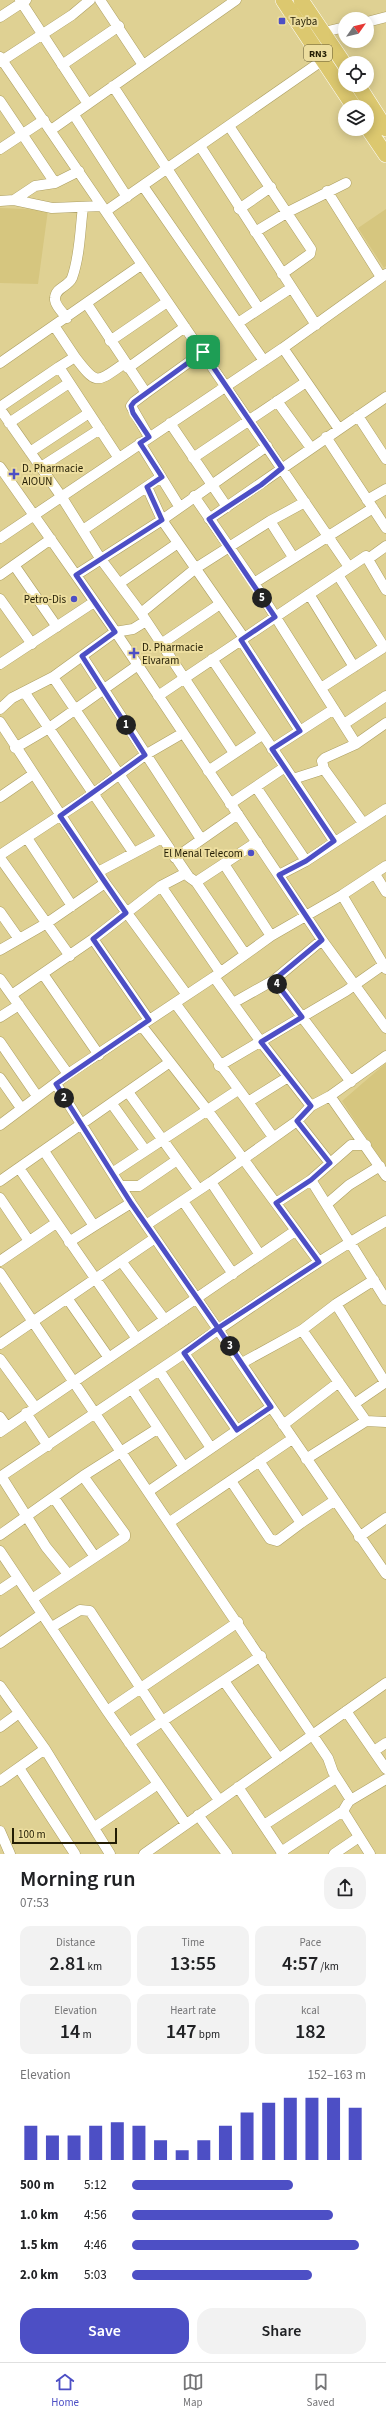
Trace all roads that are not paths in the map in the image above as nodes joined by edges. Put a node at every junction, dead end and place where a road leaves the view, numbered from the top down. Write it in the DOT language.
graph roads {
  1 [pos="90,0"];
  2 [pos="100,0"];
  3 [pos="236,0"];
  4 [pos="283,0"];
  5 [pos="301,0"];
  6 [pos="22,1"];
  7 [pos="0,17"];
  8 [pos="386,17"];
  9 [pos="374,20"];
  10 [pos="119,26"];
  11 [pos="338,29"];
  12 [pos="324,32"];
  13 [pos="41,35"];
  14 [pos="339,56"];
  15 [pos="1,60"];
  16 [pos="323,60"];
  17 [pos="62,65"];
  18 [pos="143,65"];
  19 [pos="113,86"];
  20 [pos="362,92"];
  21 [pos="349,100"];
  22 [pos="0,101"];
  23 [pos="88,104"];
  24 [pos="74,115"];
  25 [pos="44,120"];
  26 [pos="229,126"];
  27 [pos="386,129"];
  28 [pos="51,130"];
  29 [pos="24,134"];
  30 [pos="374,136"];
  31 [pos="200,146"];
  32 [pos="0,149"];
  33 [pos="386,155"];
  34 [pos="167,170"];
  35 [pos="79,171"];
  36 [pos="55,183"];
  37 [pos="346,183"];
  38 [pos="143,186"];
  39 [pos="271,186"];
  40 [pos="327,191"];
  41 [pos="127,197"];
  42 [pos="14,200"];
  43 [pos="0,201"];
  44 [pos="83,207"];
  45 [pos="104,209"];
  46 [pos="239,209"];
  47 [pos="288,212"];
  48 [pos="255,232"];
  49 [pos="141,265"];
  50 [pos="282,274"];
  51 [pos="384,275"];
  52 [pos="291,288"];
  53 [pos="167,302"];
  54 [pos="87,304"];
  55 [pos="259,309"];
  56 [pos="67,318"];
  57 [pos="238,323"];
  58 [pos="316,325"];
  59 [pos="55,327"];
  60 [pos="185,327"];
  61 [pos="110,341"];
  62 [pos="283,348"];
  63 [pos="203,352"];
  64 [pos="75,357"];
  65 [pos="264,361"];
  66 [pos="0,363"];
  67 [pos="127,366"];
  68 [pos="59,367"];
  69 [pos="306,382"];
  70 [pos="69,383"];
  71 [pos="226,385"];
  72 [pos="146,394"];
  73 [pos="386,397"];
  74 [pos="277,401"];
  75 [pos="0,408"];
  76 [pos="89,413"];
  77 [pos="358,416"];
  78 [pos="249,420"];
  79 [pos="9,422"];
  80 [pos="170,423"];
  81 [pos="339,429"];
  82 [pos="100,430"];
  83 [pos="149,437"];
  84 [pos="326,437"];
  85 [pos="140,443"];
  86 [pos="267,446"];
  87 [pos="311,448"];
  88 [pos="30,452"];
  89 [pos="118,457"];
  90 [pos="193,458"];
  91 [pos="386,459"];
  92 [pos="0,467"];
  93 [pos="41,467"];
  94 [pos="282,468"];
  95 [pos="162,477"];
  96 [pos="212,484"];
  97 [pos="147,487"];
  98 [pos="386,489"];
  99 [pos="61,496"];
  100 [pos="194,496"];
  101 [pos="305,502"];
  102 [pos="370,504"];
  103 [pos="179,506"];
  104 [pos="227,507"];
  105 [pos="33,514"];
  106 [pos="209,519"];
  107 [pos="162,520"];
  108 [pos="270,521"];
  109 [pos="386,528"];
  110 [pos="83,530"];
  111 [pos="328,536"];
  112 [pos="0,538"];
  113 [pos="50,539"];
  114 [pos="178,543"];
  115 [pos="386,546"];
  116 [pos="229,547"];
  117 [pos="293,557"];
  118 [pos="100,558"];
  119 [pos="368,559"];
  120 [pos="14,565"];
  121 [pos="349,567"];
  122 [pos="196,568"];
  123 [pos="0,575"];
  124 [pos="76,575"];
  125 [pos="338,575"];
  126 [pos="120,583"];
  127 [pos="254,583"];
  128 [pos="386,590"];
  129 [pos="309,594"];
  130 [pos="0,599"];
  131 [pos="94,602"];
  132 [pos="220,604"];
  133 [pos="144,617"];
  134 [pos="275,617"];
  135 [pos="57,627"];
  136 [pos="115,632"];
  137 [pos="242,639"];
  138 [pos="32,644"];
  139 [pos="161,644"];
  140 [pos="385,646"];
  141 [pos="82,656"];
  142 [pos="212,659"];
  143 [pos="2,660"];
  144 [pos="138,665"];
  145 [pos="354,667"];
  146 [pos="53,677"];
  147 [pos="184,679"];
  148 [pos="320,688"];
  149 [pos="104,689"];
  150 [pos="24,693"];
  151 [pos="158,696"];
  152 [pos="386,696"];
  153 [pos="0,709"];
  154 [pos="74,709"];
  155 [pos="334,709"];
  156 [pos="0,722"];
  157 [pos="386,723"];
  158 [pos="344,724"];
  159 [pos="49,728"];
  160 [pos="300,731"];
  161 [pos="183,733"];
  162 [pos="262,735"];
  163 [pos="356,744"];
  164 [pos="16,748"];
  165 [pos="272,749"];
  166 [pos="234,753"];
  167 [pos="145,755"];
  168 [pos="285,767"];
  169 [pos="324,768"];
  170 [pos="208,771"];
  171 [pos="118,774"];
  172 [pos="32,775"];
  173 [pos="293,779"];
  174 [pos="256,787"];
  175 [pos="93,794"];
  176 [pos="0,797"];
  177 [pos="230,804"];
  178 [pos="386,809"];
  179 [pos="238,814"];
  180 [pos="60,816"];
  181 [pos="363,823"];
  182 [pos="27,838"];
  183 [pos="162,838"];
  184 [pos="201,839"];
  185 [pos="334,841"];
  186 [pos="257,842"];
  187 [pos="133,852"];
  188 [pos="0,855"];
  189 [pos="0,858"];
  190 [pos="175,858"];
  191 [pos="306,861"];
  192 [pos="224,864"];
  193 [pos="386,866"];
  194 [pos="98,872"];
  195 [pos="186,873"];
  196 [pos="375,874"];
  197 [pos="279,875"];
  198 [pos="196,882"];
  199 [pos="105,884"];
  200 [pos="161,886"];
  201 [pos="386,892"];
  202 [pos="342,895"];
  203 [pos="72,906"];
  204 [pos="0,912"];
  205 [pos="126,913"];
  206 [pos="305,916"];
  207 [pos="47,923"];
  208 [pos="271,936"];
  209 [pos="19,939"];
  210 [pos="93,939"];
  211 [pos="322,940"];
  212 [pos="0,950"];
  213 [pos="245,954"];
  214 [pos="70,956"];
  215 [pos="385,967"];
  216 [pos="43,974"];
  217 [pos="217,975"];
  218 [pos="0,979"];
  219 [pos="274,980"];
  220 [pos="353,984"];
  221 [pos="13,994"];
  222 [pos="187,995"];
  223 [pos="175,1003"];
  224 [pos="233,1003"];
  225 [pos="19,1005"];
  226 [pos="0,1017"];
  227 [pos="302,1017"];
  228 [pos="145,1023"];
  229 [pos="386,1028"];
  230 [pos="0,1042"];
  231 [pos="261,1042"];
  232 [pos="98,1054"];
  233 [pos="386,1056"];
  234 [pos="170,1062"];
  235 [pos="219,1066"];
  236 [pos="68,1074"];
  237 [pos="288,1077"];
  238 [pos="0,1078"];
  239 [pos="351,1082"];
  240 [pos="56,1084"];
  241 [pos="238,1090"];
  242 [pos="128,1092"];
  243 [pos="37,1096"];
  244 [pos="330,1096"];
  245 [pos="248,1102"];
  246 [pos="112,1104"];
  247 [pos="311,1106"];
  248 [pos="20,1108"];
  249 [pos="208,1110"];
  250 [pos="297,1121"];
  251 [pos="0,1125"];
  252 [pos="81,1125"];
  253 [pos="273,1137"];
  254 [pos="162,1138"];
  255 [pos="366,1145"];
  256 [pos="145,1150"];
  257 [pos="44,1151"];
  258 [pos="243,1158"];
  259 [pos="177,1160"];
  260 [pos="330,1163"];
  261 [pos="380,1166"];
  262 [pos="19,1168"];
  263 [pos="112,1173"];
  264 [pos="386,1176"];
  265 [pos="311,1180"];
  266 [pos="0,1181"];
  267 [pos="211,1182"];
  268 [pos="120,1186"];
  269 [pos="199,1190"];
  270 [pos="0,1198"];
  271 [pos="183,1201"];
  272 [pos="131,1203"];
  273 [pos="276,1203"];
  274 [pos="327,1204"];
  275 [pos="386,1221"];
  276 [pos="56,1223"];
  277 [pos="146,1225"];
  278 [pos="94,1226"];
  279 [pos="295,1231"];
  280 [pos="155,1238"];
  281 [pos="29,1241"];
  282 [pos="351,1241"];
  283 [pos="69,1242"];
  284 [pos="260,1255"];
  285 [pos="0,1260"];
  286 [pos="121,1261"];
  287 [pos="319,1262"];
  288 [pos="0,1273"];
  289 [pos="233,1274"];
  290 [pos="94,1278"];
  291 [pos="374,1280"];
  292 [pos="4,1287"];
  293 [pos="385,1296"];
  294 [pos="67,1298"];
  295 [pos="198,1299"];
  296 [pos="336,1304"];
  297 [pos="165,1320"];
  298 [pos="32,1322"];
  299 [pos="218,1328"];
  300 [pos="302,1330"];
  301 [pos="137,1339"];
  302 [pos="0,1344"];
  303 [pos="184,1353"];
  304 [pos="109,1358"];
  305 [pos="0,1359"];
  306 [pos="242,1363"];
  307 [pos="159,1370"];
  308 [pos="74,1381"];
  309 [pos="339,1382"];
  310 [pos="386,1382"];
  311 [pos="132,1389"];
  312 [pos="354,1404"];
  313 [pos="35,1407"];
  314 [pos="271,1407"];
  315 [pos="26,1414"];
  316 [pos="97,1414"];
  317 [pos="0,1417"];
  318 [pos="366,1421"];
  319 [pos="386,1422"];
  320 [pos="283,1425"];
  321 [pos="4,1429"];
  322 [pos="157,1429"];
  323 [pos="237,1430"];
  324 [pos="292,1439"];
  325 [pos="48,1446"];
  326 [pos="211,1448"];
  327 [pos="122,1451"];
  328 [pos="306,1459"];
  329 [pos="260,1461"];
  330 [pos="184,1467"];
  331 [pos="83,1476"];
  332 [pos="0,1477"];
  333 [pos="231,1481"];
  334 [pos="149,1490"];
  335 [pos="54,1498"];
  336 [pos="334,1501"];
  337 [pos="27,1517"];
  338 [pos="386,1518"];
  339 [pos="170,1522"];
  340 [pos="301,1524"];
  341 [pos="0,1535"];
  342 [pos="358,1537"];
  343 [pos="0,1551"];
  344 [pos="95,1557"];
  345 [pos="385,1570"];
  346 [pos="68,1574"];
  347 [pos="18,1578"];
  348 [pos="0,1590"];
  349 [pos="32,1599"];
  350 [pos="42,1614"];
  351 [pos="238,1622"];
  352 [pos="52,1627"];
  353 [pos="0,1643"];
  354 [pos="261,1656"];
  355 [pos="224,1681"];
  356 [pos="386,1683"];
  357 [pos="0,1686"];
  358 [pos="141,1688"];
  359 [pos="107,1711"];
  360 [pos="346,1711"];
  361 [pos="20,1712"];
  362 [pos="163,1722"];
  363 [pos="0,1726"];
  364 [pos="313,1734"];
  365 [pos="129,1743"];
  366 [pos="386,1743"];
  367 [pos="45,1749"];
  368 [pos="374,1751"];
  369 [pos="279,1759"];
  370 [pos="18,1768"];
  371 [pos="386,1769"];
  372 [pos="336,1778"];
  373 [pos="386,1779"];
  374 [pos="0,1780"];
  375 [pos="158,1784"];
  376 [pos="238,1787"];
  377 [pos="219,1800"];
  378 [pos="351,1800"];
  379 [pos="343,1811"];
  380 [pos="198,1814"];
  381 [pos="186,1824"];
  382 [pos="264,1825"];
  383 [pos="95,1827"];
  384 [pos="0,1831"];
  385 [pos="359,1837"];
  386 [pos="282,1853"];
  387 [pos="10,1854"];
  388 [pos="75,1854"];
  389 [pos="110,1854"];
  390 [pos="144,1854"];
  391 [pos="227,1854"];
  392 [pos="334,1854"];
  393 [pos="370,1854"];
  1 -- 13 [label="street"];
  2 -- 10 [label="street"];
  3 -- 18 [label="street"];
  4 -- 16 [label="highway, RN3"];
  5 -- 12 [label="highway, RN3"];
  6 -- 7 [label="street"];
  6 -- 13 [label="street"];
  8 -- 9 [label="street"];
  10 -- 17 [label="street"];
  10 -- 18 [label="street"];
  11 -- 12 [label="street"];
  12 -- 14 [label="highway, RN3"];
  13 -- 15 [label="street"];
  13 -- 17 [label="street"];
  15 -- 25 [label="street"];
  16 -- 21 [label="highway, RN3"];
  16 -- 26 [label="street"];
  17 -- 23 [label="street"];
  18 -- 19 [label="street"];
  19 -- 23 [label="street"];
  19 -- 34 [label="street"];
  20 -- 27 [label="highway"];
  22 -- 29 [label="street"];
  23 -- 24 [label="street"];
  24 -- 28 [label="street"];
  24 -- 41 [label="street"];
  25 -- 28 [label="street"];
  25 -- 29 [label="street"];
  26 -- 31 [label="street"];
  26 -- 39 [label="street"];
  28 -- 35 [label="street"];
  29 -- 32 [label="street"];
  29 -- 36 [label="street"];
  30 -- 33 [label="highway"];
  31 -- 34 [label="street"];
  31 -- 46 [label="street"];
  34 -- 38 [label="street"];
  34 -- 55 [label="street"];
  35 -- 36 [label="street"];
  35 -- 45 [label="street"];
  36 -- 42 [label="street"];
  37 -- 40 [label="street"];
  38 -- 41 [label="street"];
  38 -- 57 [label="street"];
  39 -- 46 [label="street"];
  39 -- 47 [label="street"];
  40 -- 47 [label="street"];
  40 -- 51 [label="street"];
  41 -- 45 [label="street"];
  42 -- 43 [label="street"];
  42 -- 44 [label="street"];
  44 -- 45 [label="street"];
  44 -- 56 [label="street"];
  45 -- 49 [label="street"];
  46 -- 48 [label="street"];
  47 -- 48 [label="street"];
  47 -- 50 [label="street"];
  48 -- 50 [label="street"];
  49 -- 53 [label="street"];
  49 -- 54 [label="street"];
  50 -- 52 [label="street"];
  51 -- 58 [label="street"];
  52 -- 55 [label="street"];
  52 -- 58 [label="street"];
  53 -- 60 [label="street"];
  53 -- 61 [label="street"];
  54 -- 56 [label="street"];
  54 -- 61 [label="street"];
  55 -- 57 [label="street"];
  56 -- 59 [label="street"];
  57 -- 65 [label="street"];
  58 -- 62 [label="street"];
  59 -- 64 [label="street"];
  59 -- 66 [label="street"];
  60 -- 63 [label="street"];
  60 -- 67 [label="street"];
  61 -- 67 [label="street"];
  62 -- 65 [label="street"];
  62 -- 69 [label="street"];
  63 -- 71 [label="street"];
  63 -- 72 [label="street"];
  64 -- 67 [label="street"];
  64 -- 68 [label="street"];
  65 -- 71 [label="street"];
  67 -- 72 [label="street"];
  68 -- 70 [label="street"];
  68 -- 75 [label="street"];
  69 -- 74 [label="street"];
  69 -- 81 [label="street"];
  70 -- 76 [label="street"];
  70 -- 79 [label="street"];
  71 -- 78 [label="street"];
  71 -- 80 [label="street"];
  72 -- 83 [label="street"];
  73 -- 77 [label="street"];
  74 -- 78 [label="street"];
  74 -- 87 [label="street"];
  75 -- 79 [label="street"];
  76 -- 82 [label="street"];
  76 -- 88 [label="street"];
  77 -- 81 [label="street"];
  77 -- 91 [label="street"];
  78 -- 86 [label="street"];
  78 -- 90 [label="street"];
  79 -- 88 [label="street"];
  80 -- 83 [label="street"];
  80 -- 90 [label="street"];
  81 -- 84 [label="street"];
  82 -- 89 [label="street"];
  82 -- 93 [label="street"];
  83 -- 85 [label="street"];
  84 -- 87 [label="street"];
  84 -- 102 [label="street"];
  85 -- 89 [label="street"];
  85 -- 95 [label="street"];
  86 -- 94 [label="street"];
  86 -- 96 [label="street"];
  87 -- 94 [label="street"];
  88 -- 93 [label="street"];
  89 -- 99 [label="street"];
  90 -- 96 [label="street"];
  92 -- 105 [label="street"];
  93 -- 99 [label="street"];
  94 -- 101 [label="street"];
  94 -- 104 [label="street"];
  95 -- 97 [label="street"];
  95 -- 103 [label="street"];
  96 -- 100 [label="street"];
  96 -- 104 [label="street"];
  97 -- 107 [label="street"];
  97 -- 110 [label="street"];
  98 -- 102 [label="street"];
  99 -- 105 [label="street"];
  99 -- 110 [label="street"];
  100 -- 103 [label="street"];
  100 -- 106 [label="street"];
  101 -- 108 [label="street"];
  101 -- 111 [label="street"];
  102 -- 109 [label="street"];
  102 -- 111 [label="street"];
  103 -- 107 [label="street"];
  104 -- 106 [label="street"];
  105 -- 112 [label="street"];
  105 -- 113 [label="street"];
  106 -- 116 [label="street"];
  107 -- 114 [label="street"];
  107 -- 118 [label="street"];
  108 -- 116 [label="street"];
  108 -- 117 [label="street"];
  110 -- 118 [label="street"];
  111 -- 117 [label="street"];
  111 -- 121 [label="street"];
  113 -- 120 [label="street"];
  113 -- 124 [label="street"];
  114 -- 122 [label="street"];
  114 -- 126 [label="street"];
  115 -- 119 [label="street"];
  116 -- 122 [label="street"];
  116 -- 127 [label="street"];
  117 -- 127 [label="street"];
  118 -- 124 [label="street"];
  118 -- 126 [label="street"];
  119 -- 121 [label="street"];
  119 -- 128 [label="street"];
  120 -- 123 [label="street"];
  120 -- 135 [label="street"];
  121 -- 125 [label="street"];
  122 -- 132 [label="street"];
  122 -- 133 [label="street"];
  124 -- 131 [label="street"];
  125 -- 129 [label="street"];
  125 -- 140 [label="street"];
  126 -- 133 [label="street"];
  127 -- 134 [label="street"];
  129 -- 134 [label="street"];
  129 -- 145 [label="street"];
  130 -- 138 [label="street"];
  131 -- 135 [label="street"];
  131 -- 136 [label="street"];
  132 -- 137 [label="street"];
  132 -- 139 [label="street"];
  133 -- 136 [label="street"];
  133 -- 139 [label="street"];
  134 -- 137 [label="street"];
  134 -- 148 [label="street"];
  135 -- 138 [label="street"];
  136 -- 141 [label="street"];
  136 -- 144 [label="street"];
  137 -- 142 [label="street"];
  137 -- 160 [label="street"];
  138 -- 143 [label="street"];
  139 -- 147 [label="street"];
  140 -- 145 [label="street"];
  141 -- 146 [label="street"];
  141 -- 149 [label="street"];
  142 -- 147 [label="street"];
  142 -- 162 [label="street"];
  144 -- 149 [label="street"];
  144 -- 151 [label="street"];
  145 -- 148 [label="street"];
  146 -- 150 [label="street"];
  146 -- 154 [label="street"];
  147 -- 151 [label="street"];
  147 -- 166 [label="street"];
  148 -- 155 [label="street"];
  149 -- 154 [label="street"];
  149 -- 167 [label="street"];
  150 -- 153 [label="street"];
  150 -- 159 [label="street"];
  151 -- 161 [label="street"];
  152 -- 158 [label="street"];
  154 -- 159 [label="street"];
  154 -- 171 [label="street"];
  155 -- 158 [label="street"];
  155 -- 160 [label="street"];
  156 -- 164 [label="street"];
  157 -- 163 [label="street"];
  158 -- 163 [label="street"];
  159 -- 164 [label="street"];
  159 -- 175 [label="street"];
  160 -- 165 [label="street"];
  161 -- 167 [label="street"];
  161 -- 170 [label="street"];
  162 -- 165 [label="street"];
  162 -- 166 [label="street"];
  163 -- 169 [label="street"];
  164 -- 172 [label="street"];
  165 -- 168 [label="street"];
  166 -- 170 [label="street"];
  167 -- 171 [label="street"];
  167 -- 184 [label="street"];
  168 -- 173 [label="street"];
  168 -- 174 [label="street"];
  169 -- 173 [label="street"];
  169 -- 181 [label="street"];
  170 -- 177 [label="street"];
  171 -- 175 [label="street"];
  171 -- 183 [label="street"];
  172 -- 176 [label="street"];
  172 -- 180 [label="street"];
  173 -- 185 [label="street"];
  174 -- 177 [label="street"];
  174 -- 191 [label="street"];
  175 -- 180 [label="street"];
  175 -- 187 [label="street"];
  177 -- 179 [label="street"];
  178 -- 181 [label="street"];
  179 -- 184 [label="street"];
  179 -- 186 [label="street"];
  180 -- 182 [label="street"];
  180 -- 194 [label="street"];
  181 -- 185 [label="street"];
  182 -- 188 [label="street"];
  182 -- 203 [label="street"];
  183 -- 187 [label="street"];
  183 -- 190 [label="street"];
  184 -- 190 [label="street"];
  185 -- 191 [label="street"];
  186 -- 192 [label="street"];
  186 -- 197 [label="street"];
  187 -- 194 [label="street"];
  189 -- 207 [label="street"];
  190 -- 195 [label="street"];
  191 -- 197 [label="street"];
  192 -- 198 [label="street"];
  192 -- 208 [label="street"];
  193 -- 196 [label="street"];
  194 -- 199 [label="street"];
  195 -- 198 [label="street"];
  195 -- 200 [label="street"];
  196 -- 201 [label="street"];
  196 -- 202 [label="street"];
  197 -- 206 [label="street"];
  198 -- 213 [label="street"];
  199 -- 203 [label="street"];
  199 -- 205 [label="street"];
  200 -- 205 [label="street"];
  200 -- 217 [label="street"];
  202 -- 206 [label="street"];
  202 -- 215 [label="street"];
  203 -- 207 [label="street"];
  204 -- 209 [label="street"];
  205 -- 210 [label="street"];
  205 -- 222 [label="street"];
  206 -- 208 [label="street"];
  206 -- 211 [label="street"];
  207 -- 209 [label="street"];
  207 -- 214 [label="street"];
  208 -- 213 [label="street"];
  209 -- 212 [label="street"];
  210 -- 214 [label="street"];
  210 -- 228 [label="street"];
  211 -- 219 [label="street"];
  211 -- 220 [label="street"];
  213 -- 217 [label="street"];
  214 -- 216 [label="street"];
  215 -- 220 [label="street"];
  216 -- 221 [label="street"];
  216 -- 232 [label="street"];
  217 -- 222 [label="street"];
  217 -- 224 [label="street"];
  218 -- 221 [label="street"];
  219 -- 224 [label="street"];
  219 -- 227 [label="street"];
  220 -- 227 [label="street"];
  220 -- 229 [label="street"];
  221 -- 225 [label="street"];
  222 -- 223 [label="street"];
  223 -- 228 [label="street"];
  223 -- 235 [label="street"];
  224 -- 231 [label="street"];
  225 -- 226 [label="street"];
  225 -- 236 [label="street"];
  227 -- 231 [label="street"];
  227 -- 239 [label="street"];
  228 -- 232 [label="street"];
  228 -- 234 [label="street"];
  230 -- 243 [label="street"];
  231 -- 235 [label="street"];
  231 -- 237 [label="street"];
  232 -- 236 [label="street"];
  233 -- 239 [label="street"];
  234 -- 242 [label="street"];
  234 -- 249 [label="street"];
  235 -- 241 [label="street"];
  236 -- 240 [label="street"];
  237 -- 245 [label="street"];
  237 -- 247 [label="street"];
  238 -- 248 [label="street"];
  239 -- 244 [label="street"];
  240 -- 243 [label="street"];
  240 -- 252 [label="street"];
  241 -- 245 [label="street"];
  241 -- 249 [label="street"];
  242 -- 246 [label="street"];
  242 -- 254 [label="street"];
  243 -- 248 [label="street"];
  244 -- 247 [label="street"];
  244 -- 255 [label="street"];
  245 -- 253 [label="street"];
  246 -- 252 [label="street"];
  246 -- 256 [label="street"];
  247 -- 250 [label="street"];
  248 -- 251 [label="street"];
  249 -- 254 [label="street"];
  249 -- 258 [label="street"];
  250 -- 253 [label="street"];
  250 -- 260 [label="street"];
  252 -- 257 [label="street"];
  252 -- 263 [label="street"];
  253 -- 258 [label="street"];
  254 -- 256 [label="street"];
  254 -- 259 [label="street"];
  255 -- 260 [label="street"];
  255 -- 261 [label="street"];
  256 -- 263 [label="street"];
  257 -- 262 [label="street"];
  257 -- 278 [label="street"];
  258 -- 267 [label="street"];
  258 -- 273 [label="street"];
  259 -- 268 [label="street"];
  259 -- 269 [label="street"];
  260 -- 265 [label="street"];
  261 -- 264 [label="street"];
  261 -- 274 [label="street"];
  262 -- 266 [label="street"];
  262 -- 276 [label="street"];
  263 -- 268 [label="street"];
  265 -- 273 [label="street"];
  265 -- 274 [label="street"];
  267 -- 269 [label="street"];
  267 -- 284 [label="street"];
  268 -- 272 [label="street"];
  269 -- 271 [label="street"];
  270 -- 281 [label="street"];
  271 -- 277 [label="street"];
  271 -- 289 [label="street"];
  272 -- 277 [label="street"];
  272 -- 278 [label="street"];
  273 -- 279 [label="street"];
  274 -- 282 [label="street"];
  275 -- 282 [label="street"];
  276 -- 281 [label="street"];
  276 -- 283 [label="street"];
  277 -- 280 [label="street"];
  278 -- 283 [label="street"];
  279 -- 284 [label="street"];
  279 -- 287 [label="street"];
  280 -- 286 [label="street"];
  280 -- 295 [label="street"];
  281 -- 285 [label="street"];
  282 -- 287 [label="street"];
  282 -- 291 [label="street"];
  283 -- 290 [label="street"];
  284 -- 289 [label="street"];
  286 -- 290 [label="street"];
  286 -- 297 [label="street"];
  287 -- 299 [label="street"];
  288 -- 292 [label="street"];
  289 -- 295 [label="street"];
  290 -- 294 [label="street"];
  290 -- 301 [label="street"];
  291 -- 293 [label="street"];
  291 -- 296 [label="street"];
  292 -- 298 [label="street"];
  294 -- 298 [label="street"];
  294 -- 304 [label="street"];
  295 -- 297 [label="street"];
  295 -- 299 [label="street"];
  296 -- 300 [label="street"];
  296 -- 310 [label="street"];
  297 -- 301 [label="street"];
  298 -- 302 [label="street"];
  298 -- 308 [label="street"];
  299 -- 303 [label="street"];
  299 -- 306 [label="street"];
  300 -- 306 [label="street"];
  300 -- 309 [label="street"];
  301 -- 304 [label="street"];
  303 -- 307 [label="street"];
  303 -- 323 [label="street"];
  304 -- 308 [label="street"];
  305 -- 313 [label="street"];
  306 -- 314 [label="street"];
  307 -- 311 [label="street"];
  307 -- 326 [label="street"];
  308 -- 313 [label="street"];
  308 -- 316 [label="street"];
  309 -- 312 [label="street"];
  309 -- 320 [label="street"];
  310 -- 312 [label="street"];
  311 -- 316 [label="street"];
  311 -- 322 [label="street"];
  312 -- 318 [label="street"];
  313 -- 315 [label="street"];
  314 -- 320 [label="street"];
  314 -- 323 [label="street"];
  315 -- 321 [label="street"];
  315 -- 325 [label="street"];
  316 -- 325 [label="street"];
  316 -- 327 [label="street"];
  317 -- 321 [label="street"];
  318 -- 319 [label="street"];
  318 -- 328 [label="street"];
  320 -- 324 [label="street"];
  322 -- 327 [label="street"];
  322 -- 330 [label="street"];
  323 -- 326 [label="street"];
  324 -- 328 [label="street"];
  324 -- 329 [label="street"];
  325 -- 332 [label="street"];
  326 -- 330 [label="street"];
  327 -- 331 [label="street"];
  327 -- 334 [label="street"];
  328 -- 336 [label="street"];
  329 -- 333 [label="street"];
  329 -- 340 [label="street"];
  330 -- 334 [label="street"];
  331 -- 335 [label="street"];
  331 -- 344 [label="street"];
  332 -- 337 [label="street"];
  333 -- 339 [label="street"];
  333 -- 340 [label="street"];
  334 -- 339 [label="street"];
  335 -- 337 [label="street"];
  335 -- 344 [label="street"];
  336 -- 340 [label="street"];
  336 -- 342 [label="street"];
  337 -- 341 [label="street"];
  337 -- 346 [label="street"];
  338 -- 342 [label="street"];
  339 -- 351 [label="street"];
  342 -- 345 [label="street"];
  343 -- 347 [label="street"];
  344 -- 346 [label="street"];
  346 -- 349 [label="street"];
  347 -- 348 [label="street"];
  347 -- 349 [label="street"];
  349 -- 350 [label="street"];
  350 -- 352 [label="street"];
  350 -- 353 [label="street"];
  351 -- 354 [label="street"];
  351 -- 358 [label="street"];
  352 -- 358 [label="street"];
  352 -- 359 [label="street"];
  354 -- 355 [label="street"];
  354 -- 364 [label="street"];
  355 -- 362 [label="street"];
  355 -- 369 [label="street"];
  356 -- 360 [label="street"];
  357 -- 361 [label="street"];
  358 -- 359 [label="street"];
  358 -- 362 [label="street"];
  359 -- 365 [label="street"];
  360 -- 364 [label="street"];
  360 -- 368 [label="street"];
  361 -- 363 [label="street"];
  361 -- 367 [label="street"];
  362 -- 365 [label="street"];
  362 -- 377 [label="street"];
  364 -- 369 [label="street"];
  364 -- 372 [label="street"];
  365 -- 375 [label="street"];
  366 -- 368 [label="street"];
  367 -- 370 [label="street"];
  367 -- 383 [label="street"];
  368 -- 371 [label="street"];
  369 -- 376 [label="street"];
  370 -- 374 [label="street"];
  370 -- 388 [label="street"];
  372 -- 378 [label="street"];
  372 -- 382 [label="street"];
  373 -- 378 [label="street"];
  375 -- 381 [label="street"];
  375 -- 383 [label="street"];
  376 -- 377 [label="street"];
  376 -- 382 [label="street"];
  377 -- 380 [label="street"];
  378 -- 379 [label="street"];
  379 -- 385 [label="street"];
  379 -- 386 [label="street"];
  380 -- 381 [label="street"];
  380 -- 391 [label="street"];
  381 -- 390 [label="street"];
  382 -- 386 [label="street"];
  383 -- 389 [label="street"];
  384 -- 387 [label="street"];
  385 -- 392 [label="street"];
  385 -- 393 [label="street"];
}
